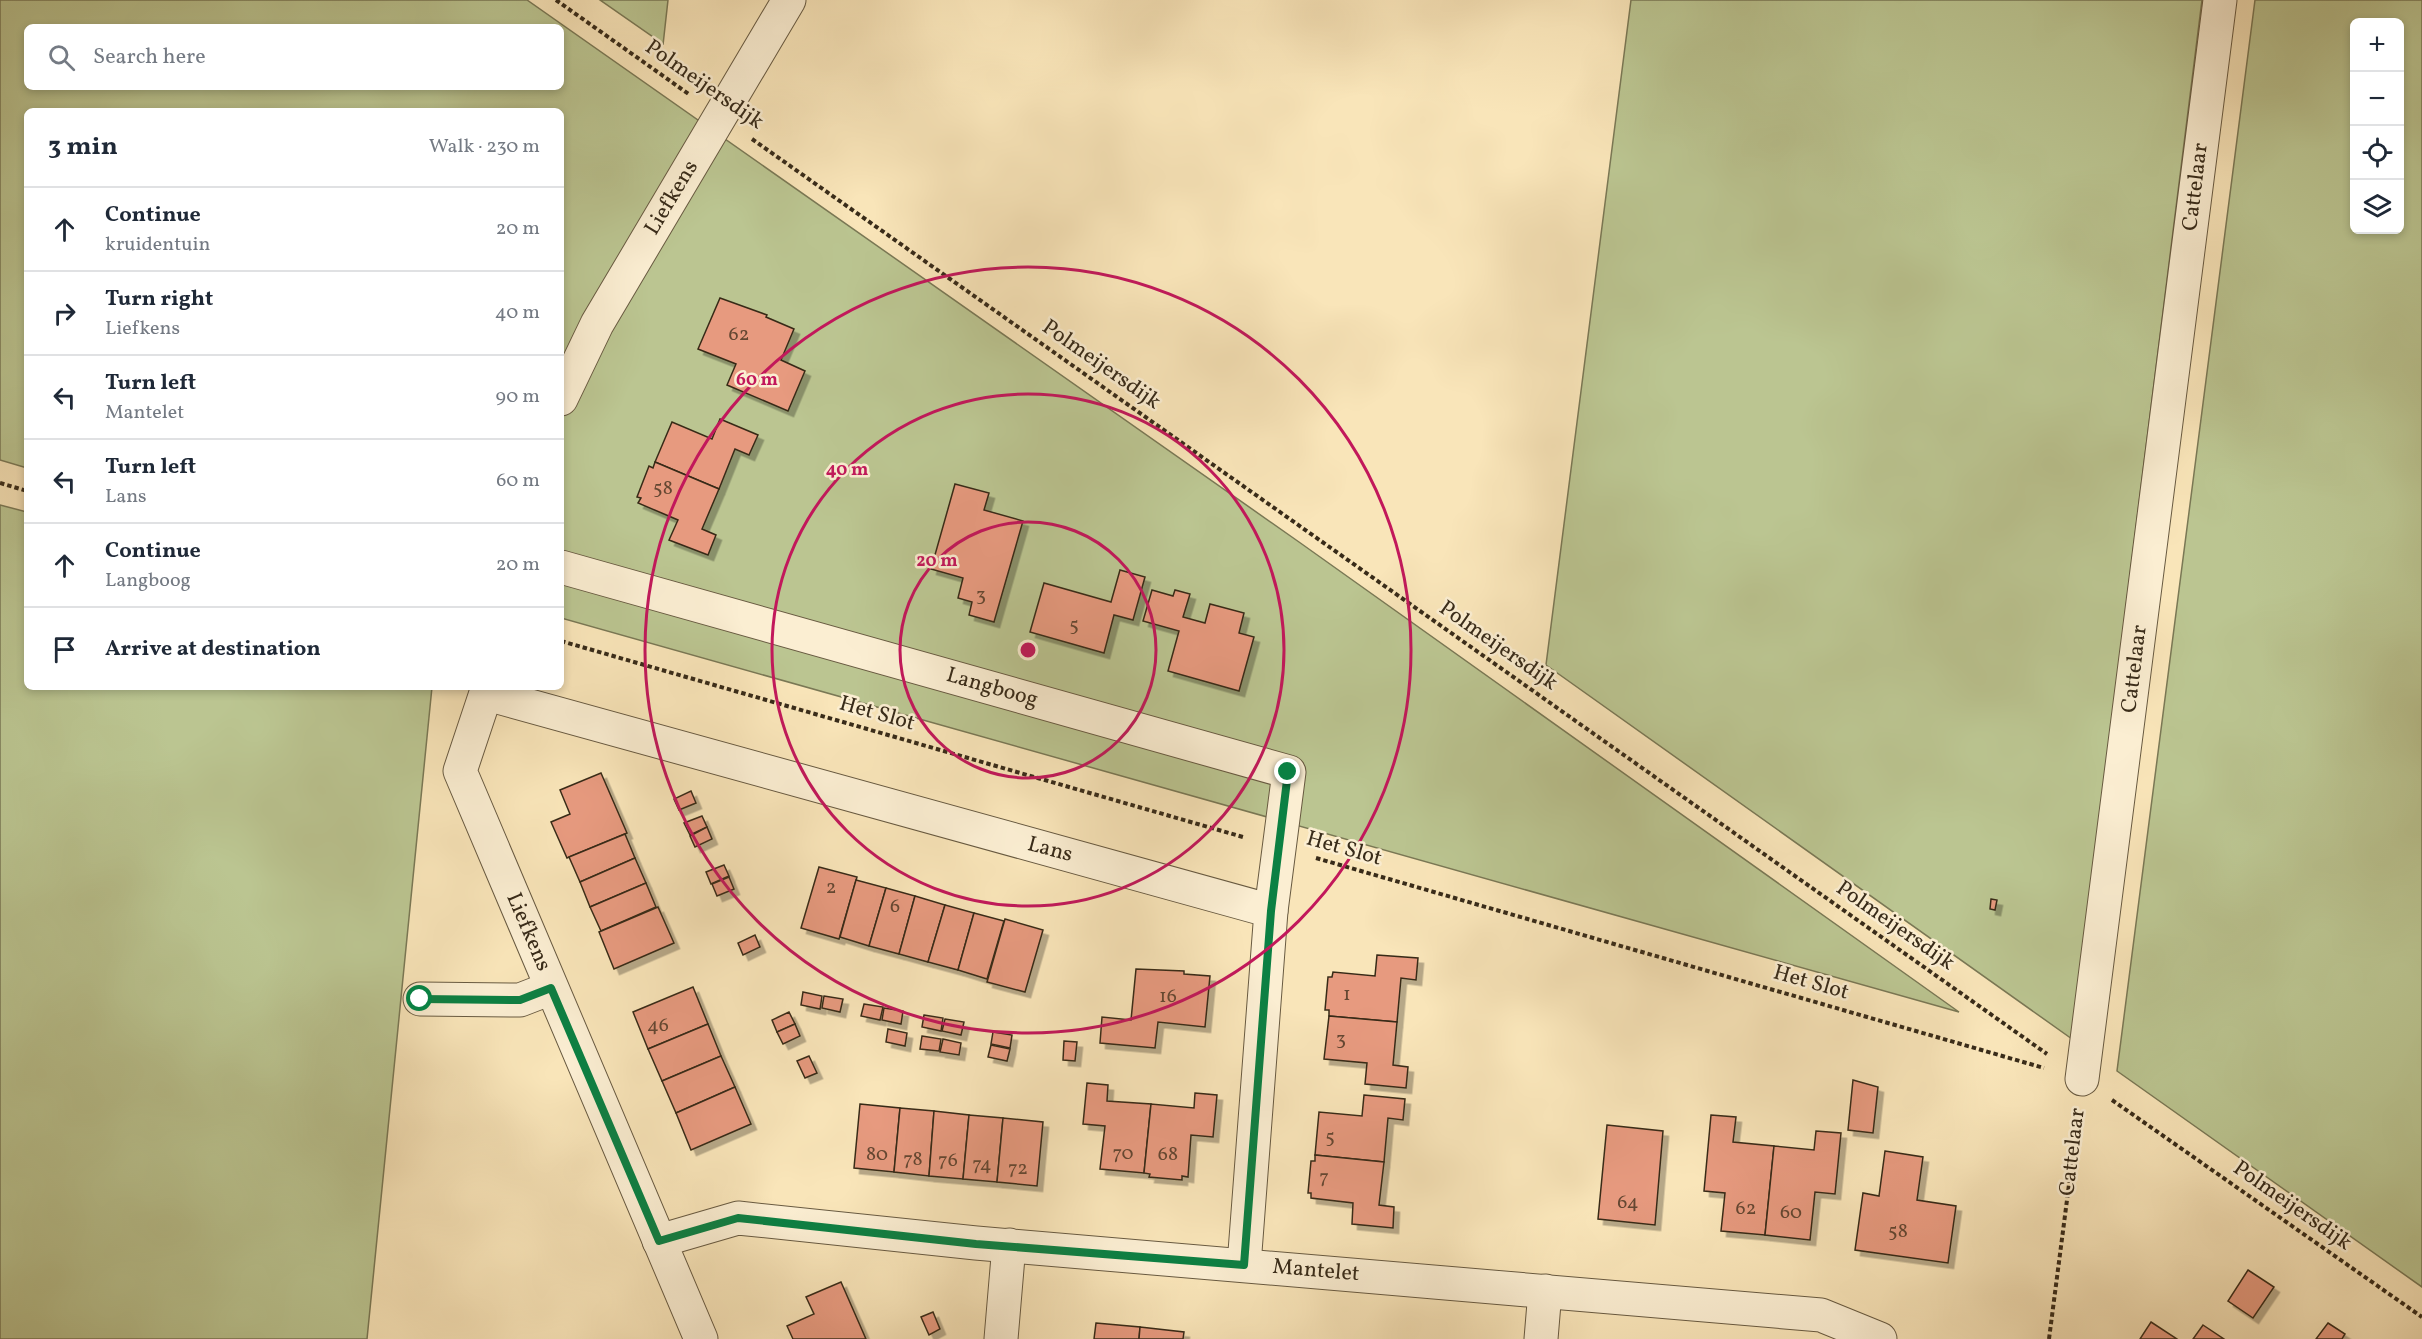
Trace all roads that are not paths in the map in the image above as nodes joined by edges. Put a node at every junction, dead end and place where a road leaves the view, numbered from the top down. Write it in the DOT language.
graph roads {
  1 [pos="789,0"];
  2 [pos="2220,0"];
  3 [pos="564,393"];
  4 [pos="564,568"];
  5 [pos="487,691"];
  6 [pos="1271,911"];
  7 [pos="551,988"];
  8 [pos="420,999"];
  9 [pos="2082,1079"];
  10 [pos="659,1241"];
  11 [pos="1009,1245"];
  12 [pos="1244,1265"];
  13 [pos="1545,1291"];
  14 [pos="701,1339"];
  15 [pos="1001,1339"];
  16 [pos="1541,1339"];
  17 [pos="1880,1339"];
  1 -- 3 [label="street, Liefkens"];
  2 -- 9 [label="street, Cattelaar"];
  4 -- 6 [label="street, Langboog"];
  5 -- 6 [label="street, Lans"];
  5 -- 7 [label="street, Liefkens"];
  6 -- 12 [label="street"];
  7 -- 8 [label="street"];
  7 -- 10 [label="street, Liefkens"];
  10 -- 11 [label="street, Mantelet"];
  10 -- 14 [label="street, Liefkens"];
  11 -- 12 [label="street, Mantelet"];
  11 -- 15 [label="street"];
  12 -- 13 [label="street, Mantelet"];
  13 -- 16 [label="street"];
  13 -- 17 [label="street, Mantelet"];
}
